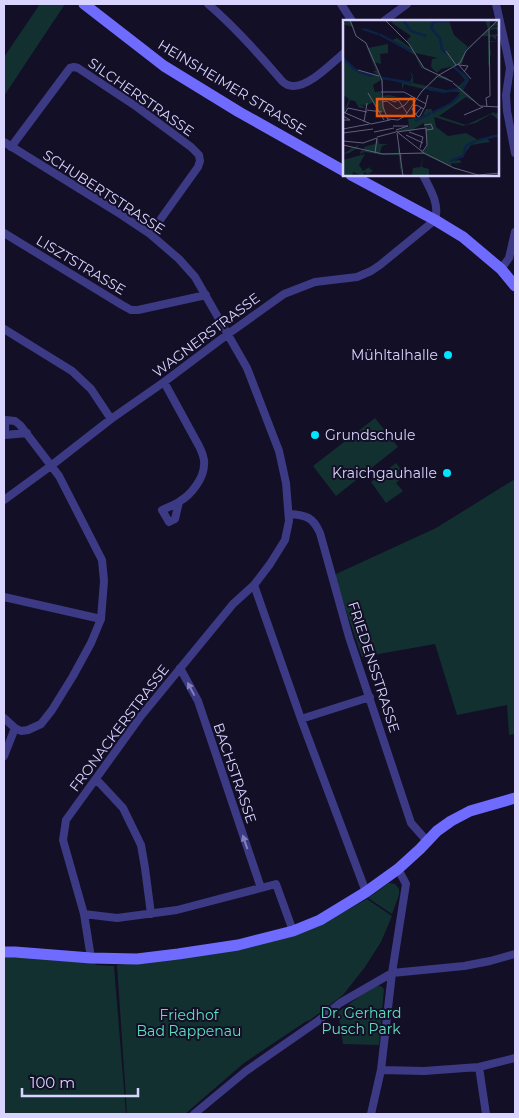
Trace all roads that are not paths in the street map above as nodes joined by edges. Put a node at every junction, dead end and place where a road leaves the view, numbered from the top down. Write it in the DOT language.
graph roads {
  1 [pos="84,4"];
  2 [pos="208,4"];
  3 [pos="341,4"];
  4 [pos="406,4"];
  5 [pos="496,4"];
  6 [pos="351,20"];
  7 [pos="385,20"];
  8 [pos="343,54"];
  9 [pos="512,78"];
  10 [pos="511,110"];
  11 [pos="4,142"];
  12 [pos="11,147"];
  13 [pos="515,153"];
  14 [pos="343,170"];
  15 [pos="352,176"];
  16 [pos="423,176"];
  17 [pos="435,220"];
  18 [pos="515,232"];
  19 [pos="4,233"];
  20 [pos="150,234"];
  21 [pos="501,269"];
  22 [pos="515,286"];
  23 [pos="206,295"];
  24 [pos="4,329"];
  25 [pos="228,334"];
  26 [pos="164,382"];
  27 [pos="111,419"];
  28 [pos="27,433"];
  29 [pos="52,465"];
  30 [pos="4,500"];
  31 [pos="179,502"];
  32 [pos="289,514"];
  33 [pos="254,584"];
  34 [pos="4,597"];
  35 [pos="100,619"];
  36 [pos="180,668"];
  37 [pos="370,697"];
  38 [pos="4,718"];
  39 [pos="301,719"];
  40 [pos="14,728"];
  41 [pos="4,756"];
  42 [pos="96,779"];
  43 [pos="515,798"];
  44 [pos="427,840"];
  45 [pos="398,869"];
  46 [pos="261,888"];
  47 [pos="366,892"];
  48 [pos="84,914"];
  49 [pos="150,914"];
  50 [pos="293,931"];
  51 [pos="4,952"];
  52 [pos="515,954"];
  53 [pos="91,958"];
  54 [pos="392,973"];
  55 [pos="515,1058"];
  56 [pos="479,1067"];
  57 [pos="380,1070"];
  58 [pos="194,1114"];
  59 [pos="371,1114"];
  60 [pos="486,1114"];
  1 -- 14 [label="street, HEINSHEIMER STRASSE"];
  2 -- 8 [label="street"];
  3 -- 6 [label="street"];
  4 -- 7 [label="street"];
  5 -- 9 [label="street"];
  9 -- 10 [label="street"];
  10 -- 13 [label="street"];
  11 -- 12 [label="street, SCHUBERTSTRASSE"];
  12 -- 20 [label="street, SCHUBERTSTRASSE"];
  12 -- 20 [label="street, SILCHERSTRASSE"];
  15 -- 17 [label="street"];
  16 -- 17 [label="street"];
  17 -- 21 [label="street"];
  17 -- 25 [label="street, WAGNERSTRASSE"];
  18 -- 21 [label="street"];
  19 -- 23 [label="street, LISZTSTRASSE"];
  20 -- 23 [label="street, SCHUBERTSTRASSE"];
  21 -- 22 [label="street"];
  23 -- 25 [label="street, SCHUBERTSTRASSE"];
  24 -- 27 [label="street"];
  25 -- 26 [label="street, WAGNERSTRASSE"];
  25 -- 32 [label="street, SCHUBERTSTRASSE"];
  26 -- 27 [label="street, WAGNERSTRASSE"];
  26 -- 31 [label="street"];
  27 -- 29 [label="street, WAGNERSTRASSE"];
  28 -- 29 [label="street"];
  29 -- 30 [label="street, WAGNERSTRASSE"];
  29 -- 35 [label="street"];
  32 -- 33 [label="street, FRONACKERSTRASSE"];
  32 -- 37 [label="street, FRIEDENSSTRASSE"];
  33 -- 36 [label="street, FRONACKERSTRASSE"];
  33 -- 39 [label="street"];
  34 -- 35 [label="street"];
  35 -- 40 [label="street"];
  36 -- 42 [label="street, FRONACKERSTRASSE"];
  46 -- 36 [label="street, BACHSTRASSE, one-way"];
  37 -- 39 [label="street"];
  37 -- 44 [label="street, FRIEDENSSTRASSE"];
  38 -- 40 [label="street"];
  39 -- 47 [label="street"];
  40 -- 41 [label="street"];
  42 -- 48 [label="street, FRONACKERSTRASSE"];
  42 -- 49 [label="street"];
  43 -- 44 [label="street"];
  44 -- 45 [label="street"];
  45 -- 47 [label="street"];
  45 -- 54 [label="street"];
  46 -- 49 [label="street"];
  46 -- 50 [label="street"];
  47 -- 50 [label="street"];
  48 -- 49 [label="street"];
  48 -- 53 [label="street, FRONACKERSTRASSE"];
  50 -- 53 [label="street"];
  51 -- 53 [label="street"];
  52 -- 54 [label="street"];
  54 -- 57 [label="street"];
  54 -- 58 [label="street"];
  55 -- 56 [label="street"];
  56 -- 57 [label="street"];
  56 -- 60 [label="street"];
  57 -- 59 [label="street"];
}
